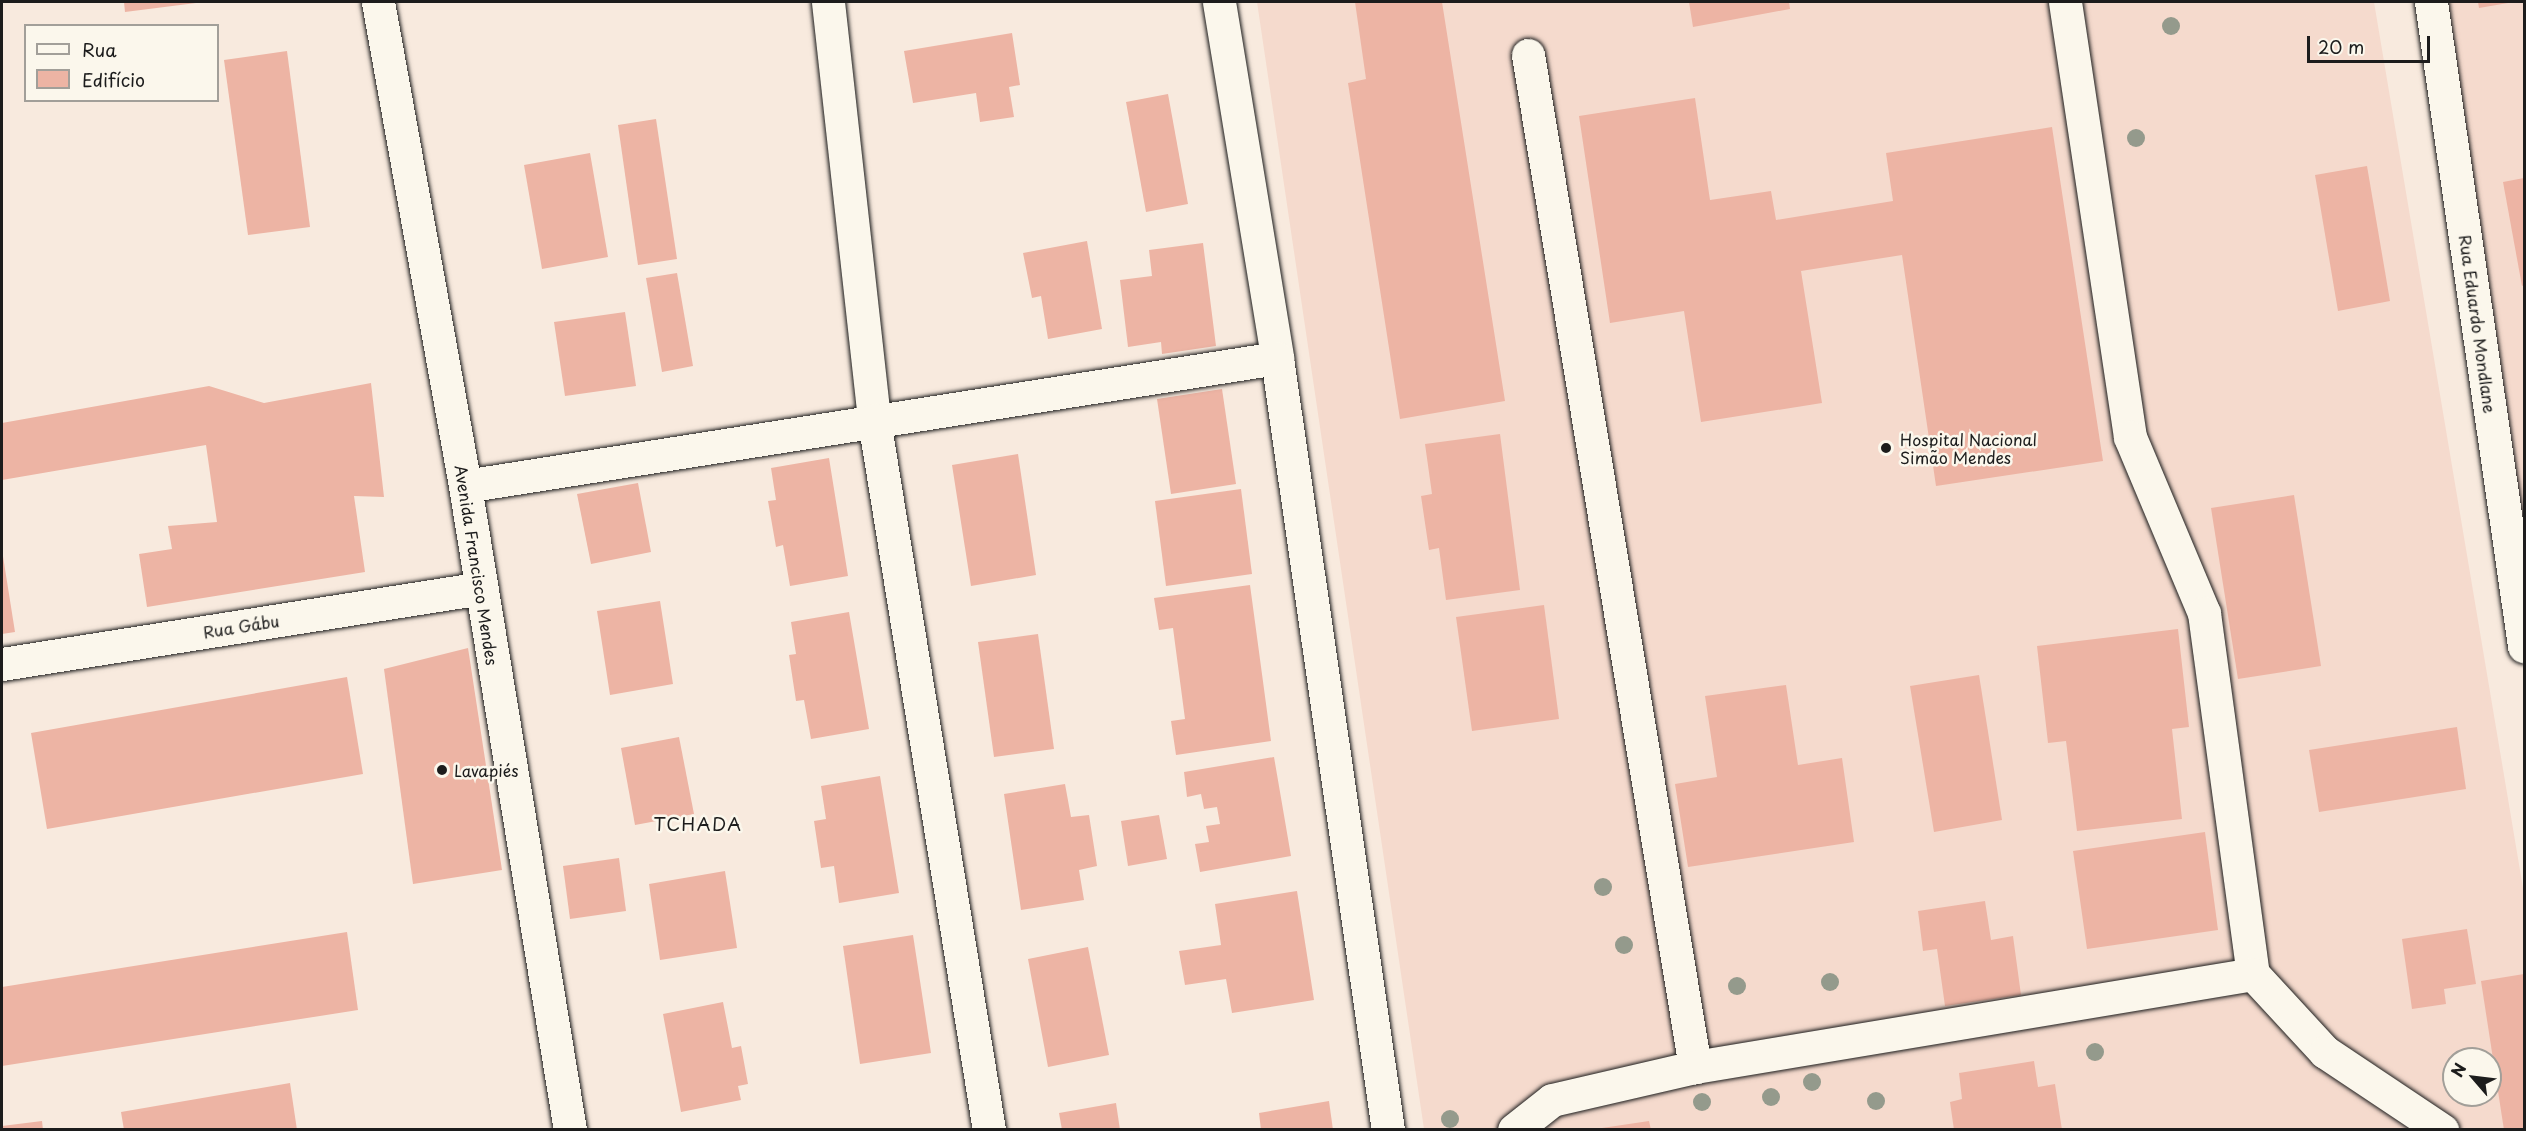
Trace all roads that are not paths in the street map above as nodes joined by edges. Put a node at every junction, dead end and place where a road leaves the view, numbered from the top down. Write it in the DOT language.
graph roads {
  1 [pos="378,2"];
  2 [pos="828,2"];
  3 [pos="1219,2"];
  4 [pos="2065,2"];
  5 [pos="2431,2"];
  6 [pos="1528,55"];
  7 [pos="1277,358"];
  8 [pos="874,420"];
  9 [pos="465,486"];
  10 [pos="481,588"];
  11 [pos="2524,646"];
  12 [pos="2,664"];
  13 [pos="2253,974"];
  14 [pos="1695,1067"];
  15 [pos="570,1130"];
  16 [pos="989,1130"];
  17 [pos="1388,1130"];
  18 [pos="1514,1130"];
  19 [pos="2442,1130"];
  1 -- 9 [label="street, Avenida Francisco Mendes"];
  2 -- 8 [label="street"];
  3 -- 7 [label="street"];
  4 -- 13 [label="street"];
  5 -- 11 [label="street, Rua Eduardo Mondlane"];
  6 -- 14 [label="street"];
  7 -- 8 [label="street"];
  7 -- 17 [label="street"];
  8 -- 9 [label="street"];
  8 -- 16 [label="street"];
  9 -- 10 [label="street, Avenida Francisco Mendes"];
  10 -- 12 [label="street, Rua Gábu"];
  10 -- 15 [label="street, Avenida Francisco Mendes"];
  13 -- 14 [label="street"];
  13 -- 19 [label="street"];
  14 -- 18 [label="street"];
}
